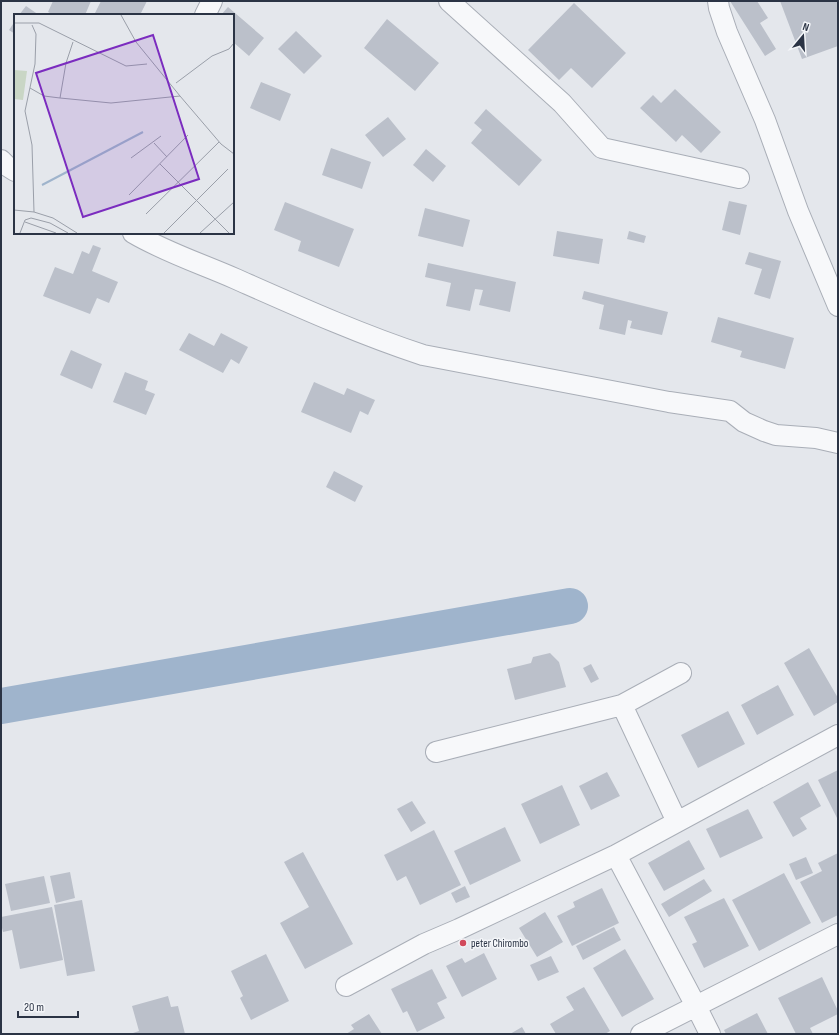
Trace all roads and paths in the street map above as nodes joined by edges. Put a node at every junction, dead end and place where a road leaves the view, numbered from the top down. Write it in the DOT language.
graph roads {
  1 [pos="212,1"];
  2 [pos="450,1"];
  3 [pos="718,1"];
  4 [pos="206,14"];
  5 [pos="1,160"];
  6 [pos="14,170"];
  7 [pos="739,178"];
  8 [pos="135,234"];
  9 [pos="838,306"];
  10 [pos="838,443"];
  11 [pos="681,673"];
  12 [pos="622,705"];
  13 [pos="838,735"];
  14 [pos="436,752"];
  15 [pos="678,822"];
  16 [pos="616,855"];
  17 [pos="838,934"];
  18 [pos="346,986"];
  19 [pos="696,1006"];
  20 [pos="641,1034"];
  21 [pos="710,1034"];
  1 -- 4 [label="street"];
  2 -- 7 [label="street"];
  3 -- 9 [label="street"];
  5 -- 6 [label="street"];
  8 -- 10 [label="street"];
  11 -- 12 [label="street"];
  12 -- 14 [label="street"];
  12 -- 15 [label="street"];
  13 -- 15 [label="street"];
  15 -- 16 [label="street"];
  16 -- 18 [label="street"];
  16 -- 19 [label="street"];
  17 -- 19 [label="street"];
  19 -- 20 [label="street"];
  19 -- 21 [label="street"];
}
